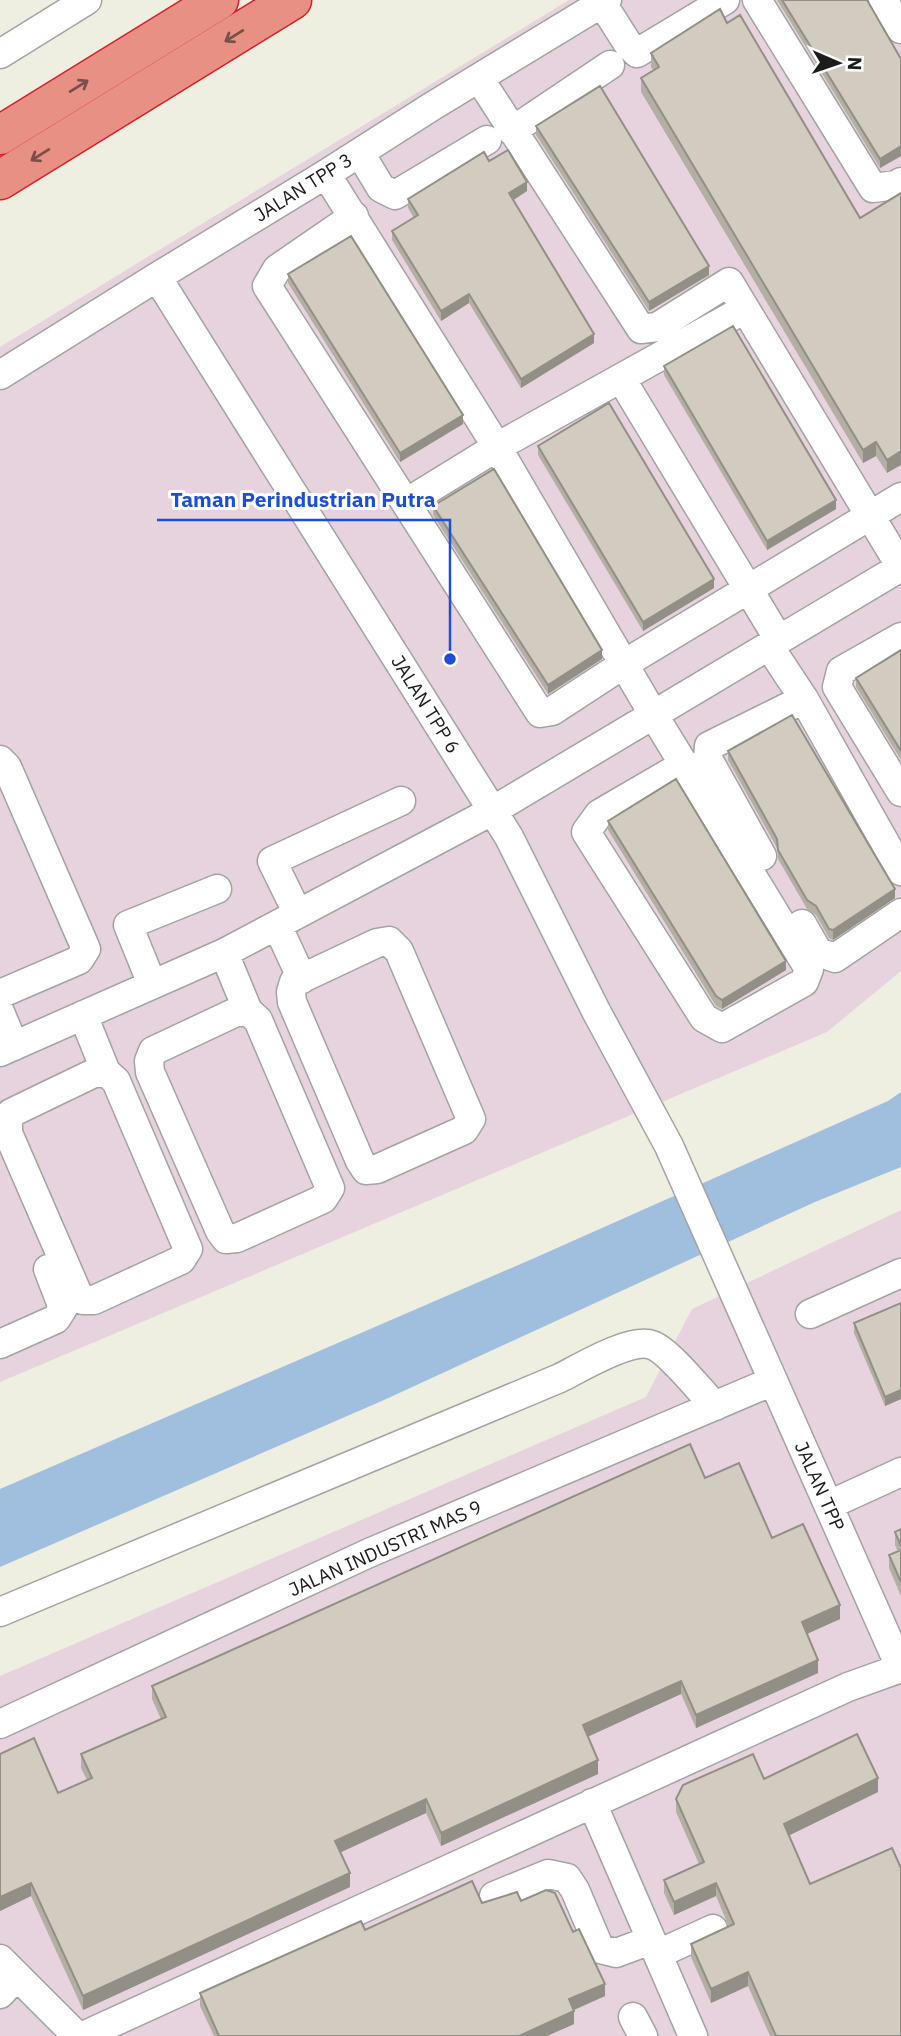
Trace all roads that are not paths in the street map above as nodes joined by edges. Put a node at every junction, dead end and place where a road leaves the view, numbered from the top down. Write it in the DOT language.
graph roads {
  1 [pos="87,0"];
  2 [pos="219,0"];
  3 [pos="292,0"];
  4 [pos="726,0"];
  5 [pos="757,0"];
  6 [pos="883,0"];
  7 [pos="605,2"];
  8 [pos="901,29"];
  9 [pos="0,54"];
  10 [pos="610,65"];
  11 [pos="479,78"];
  12 [pos="0,135"];
  13 [pos="500,135"];
  14 [pos="359,153"];
  15 [pos="326,174"];
  16 [pos="0,180"];
  17 [pos="901,182"];
  18 [pos="354,216"];
  19 [pos="157,276"];
  20 [pos="745,309"];
  21 [pos="0,376"];
  22 [pos="622,380"];
  23 [pos="497,447"];
  24 [pos="901,497"];
  25 [pos="406,503"];
  26 [pos="870,516"];
  27 [pos="901,567"];
  28 [pos="748,589"];
  29 [pos="901,637"];
  30 [pos="774,643"];
  31 [pos="624,664"];
  32 [pos="804,699"];
  33 [pos="653,714"];
  34 [pos="0,760"];
  35 [pos="685,764"];
  36 [pos="901,792"];
  37 [pos="401,801"];
  38 [pos="492,811"];
  39 [pos="901,871"];
  40 [pos="218,888"];
  41 [pos="901,913"];
  42 [pos="288,920"];
  43 [pos="224,953"];
  44 [pos="302,979"];
  45 [pos="152,985"];
  46 [pos="0,994"];
  47 [pos="248,1011"];
  48 [pos="0,1012"];
  49 [pos="83,1015"];
  50 [pos="7,1049"];
  51 [pos="106,1072"];
  52 [pos="0,1160"];
  53 [pos="901,1273"];
  54 [pos="739,1304"];
  55 [pos="810,1314"];
  56 [pos="0,1344"];
  57 [pos="773,1381"];
  58 [pos="715,1406"];
  59 [pos="901,1472"];
  60 [pos="829,1505"];
  61 [pos="0,1612"];
  62 [pos="901,1668"];
  63 [pos="0,1724"];
  64 [pos="592,1803"];
  65 [pos="494,1896"];
  66 [pos="713,1930"];
  67 [pos="655,1947"];
  68 [pos="6,1976"];
  69 [pos="77,2036"];
  70 [pos="83,2036"];
  71 [pos="693,2036"];
  1 -- 9 [label="street"];
  12 -- 2 [label="highway, one-way"];
  3 -- 16 [label="highway, one-way"];
  4 -- 7 [label="street"];
  5 -- 17 [label="street"];
  6 -- 8 [label="street"];
  7 -- 11 [label="street, JALAN TPP 3"];
  10 -- 13 [label="street"];
  11 -- 13 [label="street"];
  11 -- 14 [label="street, JALAN TPP 3"];
  13 -- 14 [label="street"];
  13 -- 20 [label="street"];
  14 -- 15 [label="street, JALAN TPP 3"];
  15 -- 18 [label="street"];
  15 -- 19 [label="street, JALAN TPP 3"];
  18 -- 23 [label="street"];
  18 -- 25 [label="street"];
  19 -- 21 [label="street, JALAN TPP 3"];
  19 -- 38 [label="street, JALAN TPP 6"];
  20 -- 22 [label="street"];
  20 -- 26 [label="street"];
  22 -- 23 [label="street"];
  22 -- 28 [label="street"];
  23 -- 25 [label="street"];
  23 -- 31 [label="street"];
  24 -- 26 [label="street"];
  25 -- 31 [label="street"];
  26 -- 27 [label="street"];
  26 -- 28 [label="street"];
  27 -- 30 [label="street"];
  28 -- 30 [label="street"];
  28 -- 31 [label="street"];
  29 -- 36 [label="street"];
  30 -- 32 [label="street"];
  30 -- 33 [label="street"];
  31 -- 33 [label="street"];
  32 -- 39 [label="street"];
  32 -- 41 [label="street"];
  33 -- 35 [label="street"];
  33 -- 38 [label="street"];
  34 -- 46 [label="street"];
  35 -- 35 [label="street"];
  37 -- 42 [label="street"];
  38 -- 42 [label="street"];
  38 -- 54 [label="street, JALAN TPP 6"];
  40 -- 45 [label="street"];
  42 -- 43 [label="street"];
  42 -- 44 [label="street"];
  43 -- 45 [label="street"];
  43 -- 47 [label="street"];
  44 -- 44 [label="street"];
  45 -- 49 [label="street"];
  47 -- 47 [label="street"];
  48 -- 50 [label="street"];
  49 -- 50 [label="street"];
  49 -- 51 [label="street"];
  51 -- 51 [label="street"];
  52 -- 56 [label="street"];
  53 -- 55 [label="street"];
  54 -- 57 [label="street, JALAN TPP"];
  57 -- 58 [label="street, JALAN INDUSTRI MAS 9"];
  57 -- 60 [label="street, JALAN TPP"];
  58 -- 61 [label="street"];
  58 -- 63 [label="street, JALAN INDUSTRI MAS 9"];
  59 -- 60 [label="street"];
  60 -- 62 [label="street, JALAN TPP"];
  62 -- 64 [label="street"];
  64 -- 67 [label="street"];
  64 -- 70 [label="street"];
  65 -- 67 [label="street"];
  66 -- 67 [label="street"];
  67 -- 71 [label="street"];
  68 -- 69 [label="street"];
}
